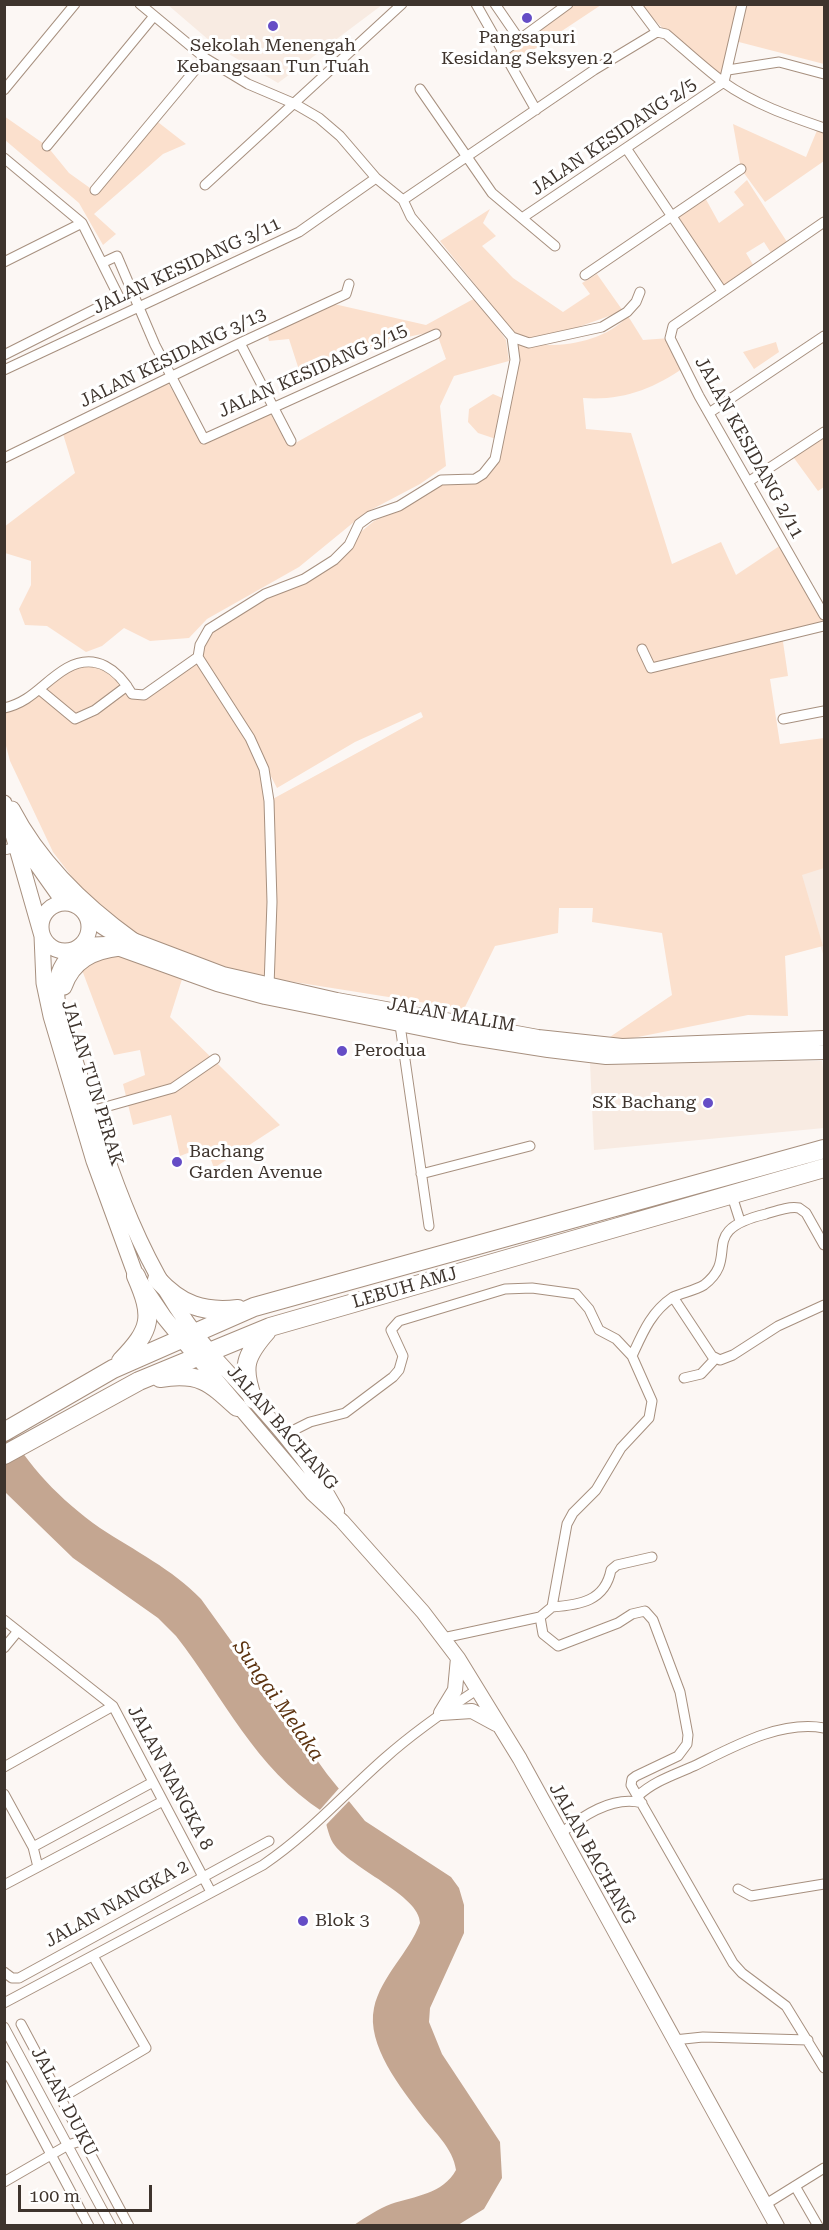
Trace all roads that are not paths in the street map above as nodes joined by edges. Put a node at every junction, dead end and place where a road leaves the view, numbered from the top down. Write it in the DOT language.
graph roads {
  1 [pos="75,4"];
  2 [pos="140,4"];
  3 [pos="402,4"];
  4 [pos="476,4"];
  5 [pos="495,4"];
  6 [pos="568,4"];
  7 [pos="636,4"];
  8 [pos="742,4"];
  9 [pos="154,16"];
  10 [pos="657,32"];
  11 [pos="519,39"];
  12 [pos="501,53"];
  13 [pos="205,58"];
  14 [pos="728,70"];
  15 [pos="825,74"];
  16 [pos="724,82"];
  17 [pos="420,89"];
  18 [pos="4,90"];
  19 [pos="295,104"];
  20 [pos="536,110"];
  21 [pos="825,128"];
  22 [pos="47,146"];
  23 [pos="626,148"];
  24 [pos="4,158"];
  25 [pos="467,158"];
  26 [pos="741,169"];
  27 [pos="376,178"];
  28 [pos="205,185"];
  29 [pos="95,190"];
  30 [pos="403,201"];
  31 [pos="672,216"];
  32 [pos="522,218"];
  33 [pos="825,222"];
  34 [pos="81,223"];
  35 [pos="555,246"];
  36 [pos="4,262"];
  37 [pos="102,263"];
  38 [pos="585,275"];
  39 [pos="349,284"];
  40 [pos="722,291"];
  41 [pos="640,292"];
  42 [pos="139,308"];
  43 [pos="436,334"];
  44 [pos="825,336"];
  45 [pos="513,337"];
  46 [pos="240,342"];
  47 [pos="4,355"];
  48 [pos="6,366"];
  49 [pos="172,378"];
  50 [pos="272,406"];
  51 [pos="709,413"];
  52 [pos="825,432"];
  53 [pos="291,441"];
  54 [pos="4,458"];
  55 [pos="748,482"];
  56 [pos="825,615"];
  57 [pos="825,626"];
  58 [pos="642,649"];
  59 [pos="198,657"];
  60 [pos="127,686"];
  61 [pos="40,690"];
  62 [pos="4,708"];
  63 [pos="825,711"];
  64 [pos="783,719"];
  65 [pos="4,796"];
  66 [pos="4,803"];
  67 [pos="10,823"];
  68 [pos="11,849"];
  69 [pos="69,903"];
  70 [pos="87,916"];
  71 [pos="42,936"];
  72 [pos="127,944"];
  73 [pos="80,947"];
  74 [pos="269,986"];
  75 [pos="61,1014"];
  76 [pos="400,1025"];
  77 [pos="825,1038"];
  78 [pos="825,1052"];
  79 [pos="215,1059"];
  80 [pos="91,1111"];
  81 [pos="530,1146"];
  82 [pos="825,1149"];
  83 [pos="825,1168"];
  84 [pos="421,1174"];
  85 [pos="732,1196"];
  86 [pos="740,1221"];
  87 [pos="429,1226"];
  88 [pos="825,1245"];
  89 [pos="136,1276"];
  90 [pos="158,1279"];
  91 [pos="673,1297"];
  92 [pos="825,1305"];
  93 [pos="254,1307"];
  94 [pos="270,1327"];
  95 [pos="187,1335"];
  96 [pos="203,1354"];
  97 [pos="632,1356"];
  98 [pos="715,1359"];
  99 [pos="113,1369"];
  100 [pos="684,1378"];
  101 [pos="140,1381"];
  102 [pos="245,1403"];
  103 [pos="4,1432"];
  104 [pos="282,1436"];
  105 [pos="4,1455"];
  106 [pos="342,1521"];
  107 [pos="652,1557"];
  108 [pos="552,1607"];
  109 [pos="540,1617"];
  110 [pos="4,1620"];
  111 [pos="18,1631"];
  112 [pos="443,1638"];
  113 [pos="4,1648"];
  114 [pos="458,1658"];
  115 [pos="478,1689"];
  116 [pos="113,1706"];
  117 [pos="441,1713"];
  118 [pos="825,1728"];
  119 [pos="502,1729"];
  120 [pos="4,1767"];
  121 [pos="153,1782"];
  122 [pos="4,1794"];
  123 [pos="640,1800"];
  124 [pos="163,1801"];
  125 [pos="560,1834"];
  126 [pos="269,1841"];
  127 [pos="33,1847"];
  128 [pos="38,1867"];
  129 [pos="203,1876"];
  130 [pos="825,1884"];
  131 [pos="4,1885"];
  132 [pos="738,1889"];
  133 [pos="211,1892"];
  134 [pos="93,1956"];
  135 [pos="8,1975"];
  136 [pos="4,2003"];
  137 [pos="21,2024"];
  138 [pos="4,2027"];
  139 [pos="674,2040"];
  140 [pos="808,2040"];
  141 [pos="821,2056"];
  142 [pos="4,2067"];
  143 [pos="825,2068"];
  144 [pos="61,2098"];
  145 [pos="84,2140"];
  146 [pos="68,2145"];
  147 [pos="52,2157"];
  148 [pos="825,2168"];
  149 [pos="4,2182"];
  150 [pos="795,2186"];
  151 [pos="766,2204"];
  152 [pos="89,2226"];
  153 [pos="111,2226"];
  154 [pos="129,2226"];
  155 [pos="777,2226"];
  156 [pos="818,2226"];
  1 -- 18 [label="street"];
  2 -- 9 [label="street"];
  3 -- 19 [label="street"];
  4 -- 12 [label="street"];
  5 -- 11 [label="street"];
  6 -- 11 [label="street"];
  7 -- 10 [label="street"];
  8 -- 14 [label="street"];
  9 -- 13 [label="street"];
  9 -- 22 [label="street"];
  10 -- 16 [label="street"];
  10 -- 20 [label="street"];
  11 -- 12 [label="street"];
  12 -- 20 [label="street"];
  13 -- 19 [label="street"];
  13 -- 29 [label="street"];
  14 -- 15 [label="street"];
  14 -- 16 [label="street"];
  16 -- 21 [label="street"];
  16 -- 23 [label="street, JALAN KESIDANG 2/5"];
  17 -- 25 [label="street"];
  19 -- 27 [label="street"];
  19 -- 28 [label="street"];
  20 -- 25 [label="street"];
  23 -- 31 [label="street"];
  23 -- 32 [label="street, JALAN KESIDANG 2/5"];
  24 -- 34 [label="street"];
  25 -- 30 [label="street"];
  25 -- 32 [label="street"];
  26 -- 31 [label="street"];
  27 -- 30 [label="street"];
  27 -- 42 [label="street, JALAN KESIDANG 3/11"];
  30 -- 45 [label="street"];
  31 -- 38 [label="street"];
  31 -- 40 [label="street"];
  32 -- 35 [label="street"];
  33 -- 40 [label="street"];
  34 -- 36 [label="street"];
  34 -- 37 [label="street"];
  37 -- 42 [label="street"];
  37 -- 47 [label="street"];
  39 -- 46 [label="street, JALAN KESIDANG 3/13"];
  40 -- 51 [label="street, JALAN KESIDANG 2/11"];
  41 -- 45 [label="street"];
  42 -- 48 [label="street, JALAN KESIDANG 3/11"];
  42 -- 49 [label="street"];
  43 -- 50 [label="street, JALAN KESIDANG 3/15"];
  44 -- 51 [label="street"];
  45 -- 59 [label="street"];
  46 -- 49 [label="street, JALAN KESIDANG 3/13"];
  46 -- 50 [label="street"];
  49 -- 50 [label="street, JALAN KESIDANG 3/15"];
  49 -- 54 [label="street, JALAN KESIDANG 3/13"];
  50 -- 53 [label="street"];
  51 -- 55 [label="street, JALAN KESIDANG 2/11"];
  52 -- 55 [label="street"];
  55 -- 56 [label="street, JALAN KESIDANG 2/11"];
  57 -- 58 [label="street"];
  59 -- 60 [label="street"];
  59 -- 74 [label="street"];
  60 -- 61 [label="street"];
  60 -- 61 [label="street"];
  61 -- 62 [label="street"];
  63 -- 64 [label="street"];
  65 -- 72 [label="main road"];
  66 -- 67 [label="main road, JALAN TUN PERAK"];
  67 -- 68 [label="main road, JALAN TUN PERAK"];
  67 -- 69 [label="main road, JALAN TUN PERAK"];
  68 -- 71 [label="main road, JALAN TUN PERAK"];
  69 -- 70 [label="main road"];
  69 -- 71 [label="main road"];
  70 -- 72 [label="main road, JALAN MALIM"];
  70 -- 73 [label="main road"];
  71 -- 73 [label="main road"];
  71 -- 89 [label="main road, JALAN TUN PERAK"];
  72 -- 73 [label="main road, JALAN MALIM"];
  72 -- 74 [label="main road, JALAN MALIM"];
  72 -- 75 [label="main road"];
  72 -- 76 [label="main road, JALAN MALIM"];
  73 -- 75 [label="main road, JALAN TUN PERAK"];
  74 -- 77 [label="main road, JALAN MALIM"];
  75 -- 80 [label="main road, JALAN TUN PERAK"];
  76 -- 78 [label="main road, JALAN MALIM"];
  76 -- 84 [label="street"];
  79 -- 80 [label="street"];
  80 -- 90 [label="main road, JALAN TUN PERAK"];
  81 -- 84 [label="street"];
  82 -- 93 [label="highway, LEBUH AMJ"];
  83 -- 85 [label="highway, LEBUH AMJ"];
  84 -- 87 [label="street"];
  85 -- 86 [label="street"];
  85 -- 94 [label="highway, LEBUH AMJ"];
  86 -- 88 [label="street"];
  86 -- 91 [label="street"];
  89 -- 95 [label="main road, JALAN TUN PERAK"];
  89 -- 99 [label="highway"];
  90 -- 93 [label="highway"];
  90 -- 95 [label="main road, JALAN TUN PERAK"];
  91 -- 97 [label="street"];
  91 -- 98 [label="street"];
  92 -- 98 [label="street"];
  93 -- 95 [label="highway, LEBUH AMJ"];
  94 -- 96 [label="highway, LEBUH AMJ"];
  94 -- 102 [label="highway"];
  95 -- 96 [label="main road"];
  95 -- 99 [label="highway, LEBUH AMJ"];
  96 -- 101 [label="highway, LEBUH AMJ"];
  96 -- 102 [label="main road, JALAN BACHANG"];
  97 -- 104 [label="street"];
  97 -- 108 [label="street"];
  98 -- 100 [label="street"];
  99 -- 103 [label="highway, LEBUH AMJ"];
  101 -- 102 [label="highway"];
  101 -- 105 [label="highway, LEBUH AMJ"];
  102 -- 104 [label="main road, JALAN BACHANG"];
  102 -- 106 [label="main road, JALAN BACHANG"];
  104 -- 106 [label="main road, JALAN BACHANG"];
  106 -- 112 [label="main road, JALAN BACHANG"];
  107 -- 108 [label="street"];
  108 -- 109 [label="street"];
  109 -- 112 [label="street"];
  109 -- 123 [label="street"];
  110 -- 111 [label="street, JALAN NANGKA 8"];
  111 -- 113 [label="street"];
  111 -- 116 [label="street, JALAN NANGKA 8"];
  112 -- 114 [label="main road, JALAN BACHANG"];
  114 -- 115 [label="main road, JALAN BACHANG"];
  114 -- 117 [label="main road"];
  115 -- 117 [label="street"];
  115 -- 119 [label="main road, JALAN BACHANG"];
  116 -- 120 [label="street"];
  116 -- 121 [label="street, JALAN NANGKA 8"];
  117 -- 119 [label="main road"];
  117 -- 133 [label="street"];
  118 -- 123 [label="street"];
  119 -- 125 [label="main road, JALAN BACHANG"];
  121 -- 124 [label="street, JALAN NANGKA 8"];
  121 -- 127 [label="street"];
  122 -- 127 [label="street"];
  123 -- 125 [label="street"];
  123 -- 140 [label="street"];
  124 -- 128 [label="street"];
  124 -- 129 [label="street, JALAN NANGKA 8"];
  125 -- 139 [label="main road, JALAN BACHANG"];
  126 -- 129 [label="street, JALAN NANGKA 2"];
  127 -- 128 [label="street"];
  128 -- 131 [label="street"];
  129 -- 133 [label="street, JALAN NANGKA 8"];
  129 -- 135 [label="street, JALAN NANGKA 2"];
  130 -- 132 [label="street"];
  133 -- 134 [label="street"];
  134 -- 136 [label="street"];
  134 -- 144 [label="street"];
  137 -- 144 [label="street"];
  138 -- 146 [label="street, JALAN DUKU"];
  139 -- 140 [label="street"];
  139 -- 151 [label="main road, JALAN BACHANG"];
  140 -- 141 [label="street"];
  141 -- 143 [label="street"];
  142 -- 147 [label="street"];
  144 -- 145 [label="street"];
  145 -- 146 [label="street"];
  145 -- 154 [label="street"];
  146 -- 147 [label="street"];
  146 -- 153 [label="street, JALAN DUKU"];
  147 -- 149 [label="street"];
  147 -- 152 [label="street"];
  148 -- 150 [label="street"];
  150 -- 151 [label="street"];
  150 -- 156 [label="street"];
  151 -- 155 [label="main road, JALAN BACHANG"];
}
